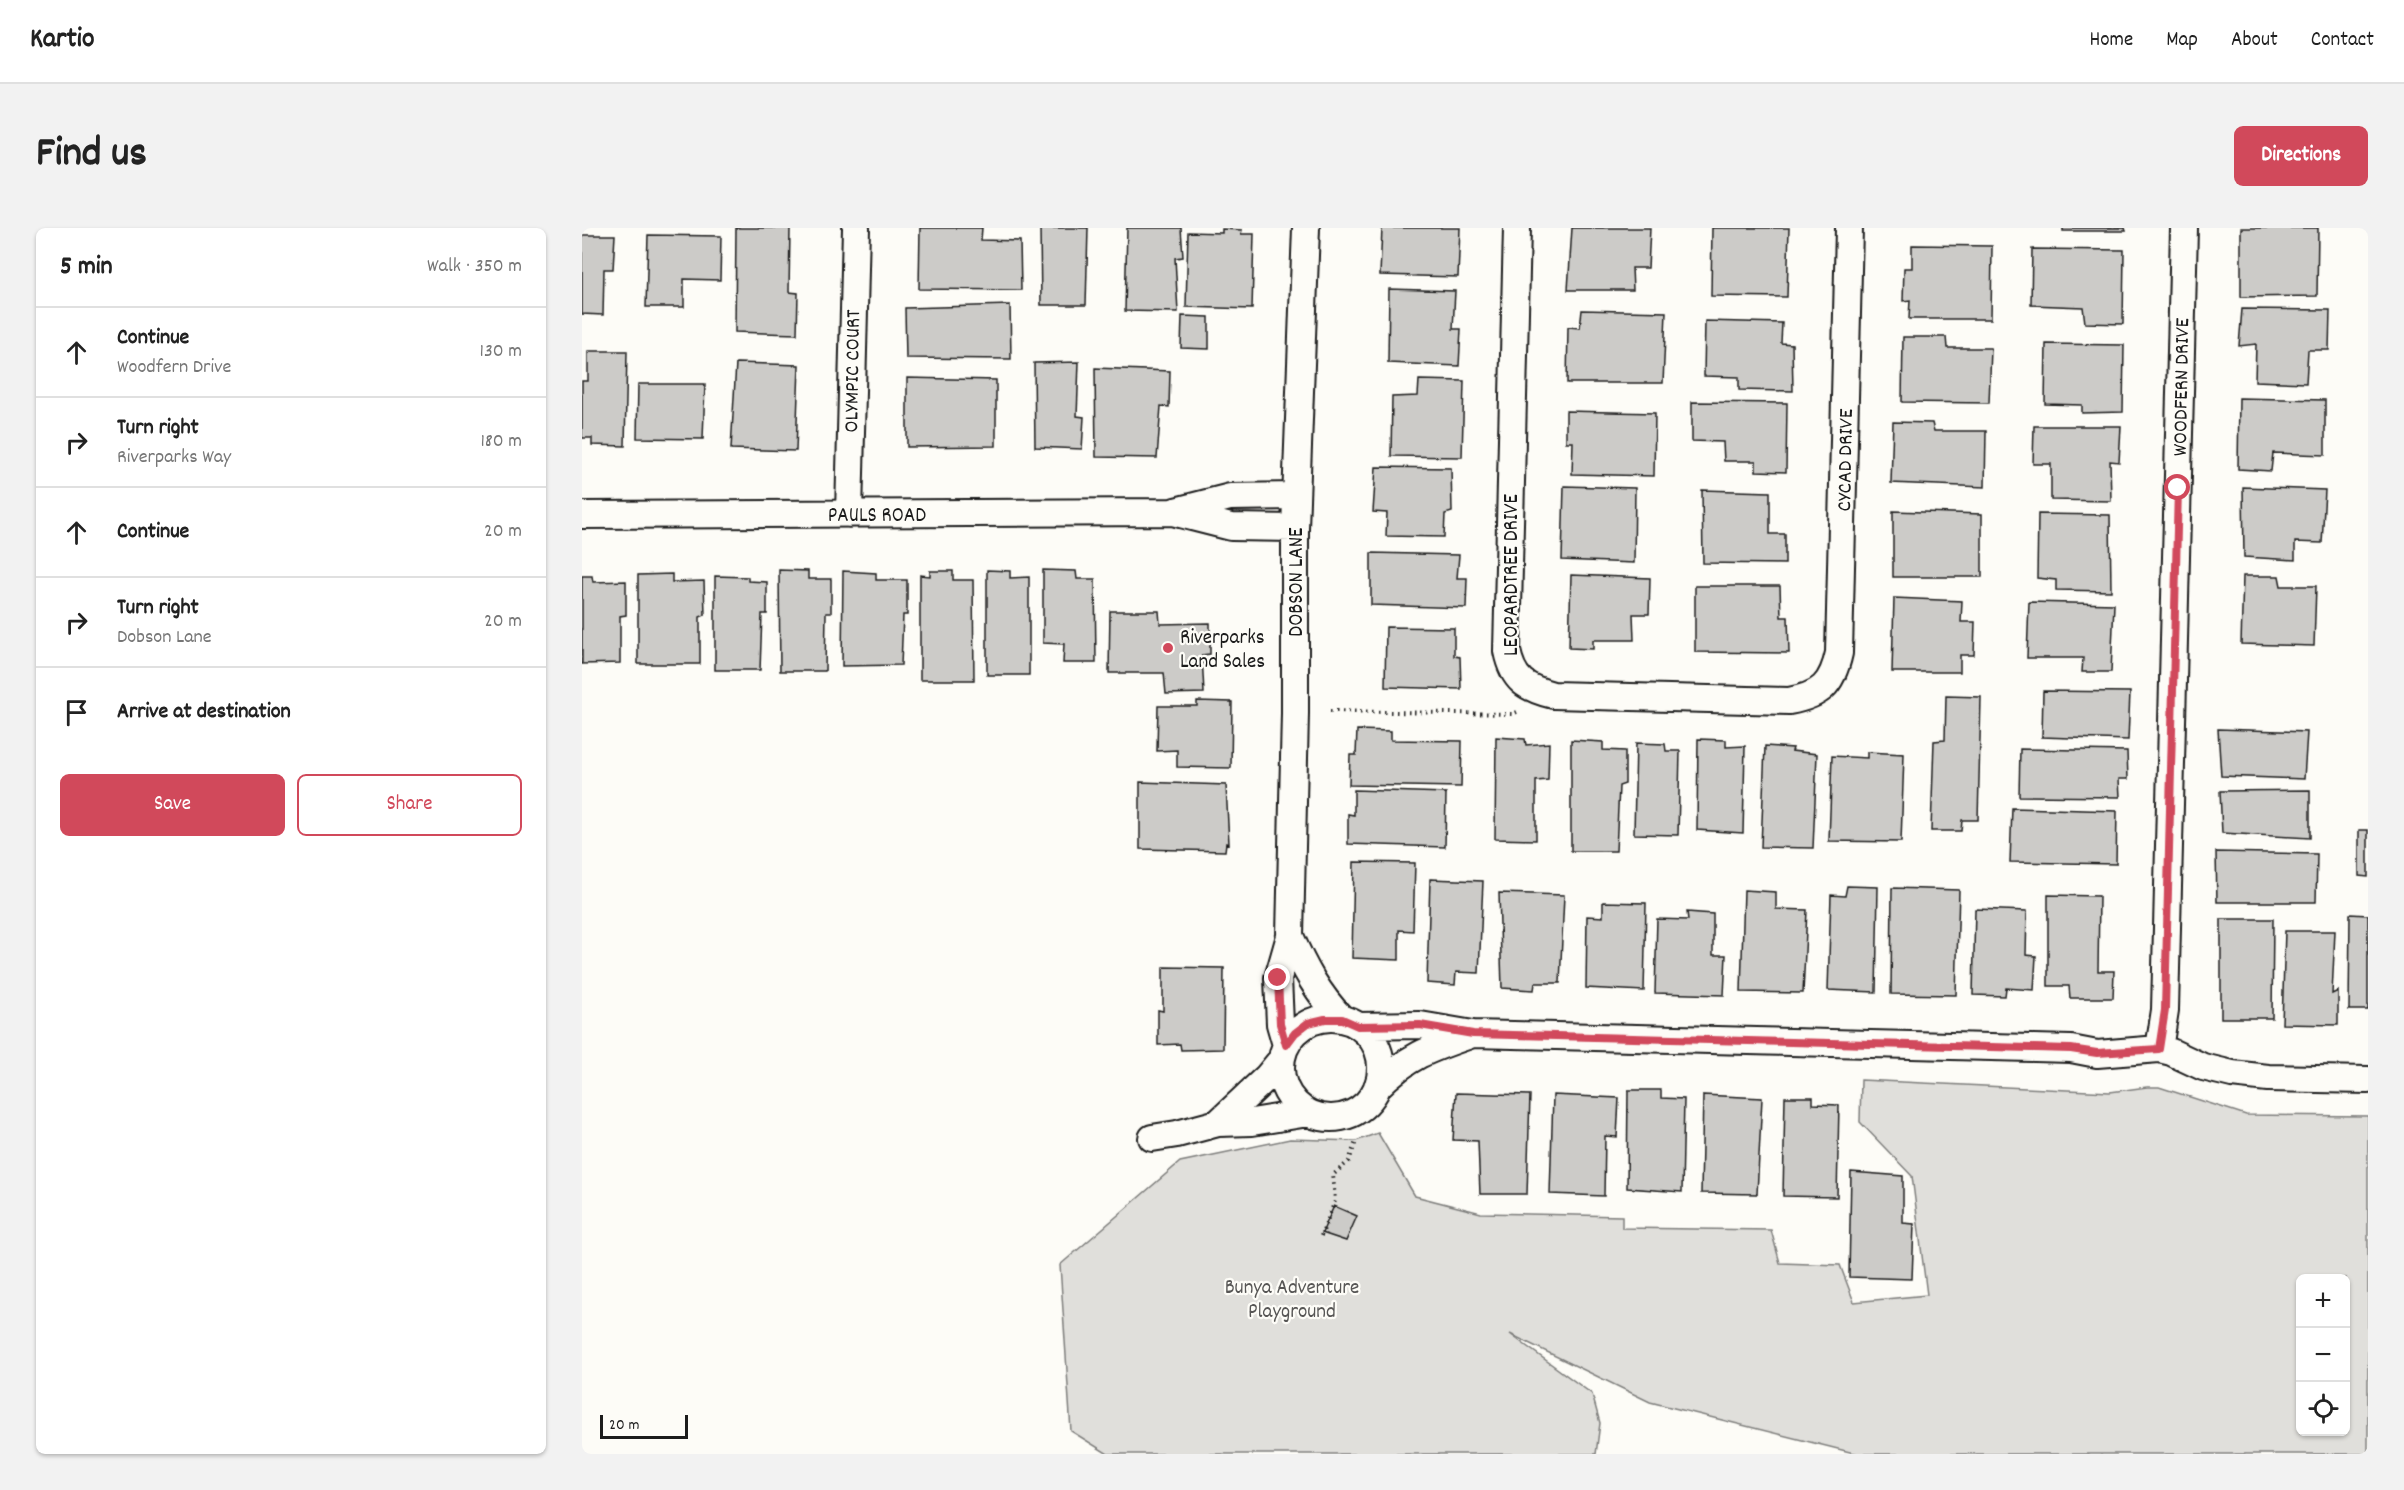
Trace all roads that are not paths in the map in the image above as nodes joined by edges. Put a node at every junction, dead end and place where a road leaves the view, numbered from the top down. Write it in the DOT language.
graph roads {
  1 [pos="856,228"];
  2 [pos="1306,228"];
  3 [pos="1517,228"];
  4 [pos="1850,228"];
  5 [pos="2184,228"];
  6 [pos="1296,496"];
  7 [pos="1172,512"];
  8 [pos="849,514"];
  9 [pos="582,515"];
  10 [pos="1295,528"];
  11 [pos="1823,688"];
  12 [pos="1290,936"];
  13 [pos="1350,1022"];
  14 [pos="1473,1034"];
  15 [pos="2159,1049"];
  16 [pos="1283,1053"];
  17 [pos="2368,1080"];
  18 [pos="1377,1087"];
  19 [pos="1308,1113"];
  20 [pos="1218,1123"];
  21 [pos="1152,1138"];
  1 -- 8 [label="street, OLYMPIC COURT"];
  2 -- 6 [label="street, DOBSON LANE"];
  3 -- 11 [label="street, LEOPARDTREE DRIVE"];
  4 -- 11 [label="street, CYCAD DRIVE"];
  5 -- 15 [label="street, WOODFERN DRIVE"];
  6 -- 7 [label="street, PAULS ROAD"];
  6 -- 10 [label="street, DOBSON LANE"];
  7 -- 8 [label="street, PAULS ROAD"];
  7 -- 10 [label="street, PAULS ROAD"];
  8 -- 9 [label="street, PAULS ROAD"];
  10 -- 12 [label="street, DOBSON LANE"];
  12 -- 13 [label="street, DOBSON LANE"];
  12 -- 16 [label="street, DOBSON LANE"];
  13 -- 14 [label="street"];
  13 -- 16 [label="street"];
  13 -- 18 [label="street"];
  14 -- 15 [label="street"];
  14 -- 18 [label="street"];
  15 -- 17 [label="street"];
  16 -- 19 [label="street"];
  16 -- 20 [label="street"];
  18 -- 19 [label="street"];
  19 -- 20 [label="street"];
  20 -- 21 [label="street"];
}
